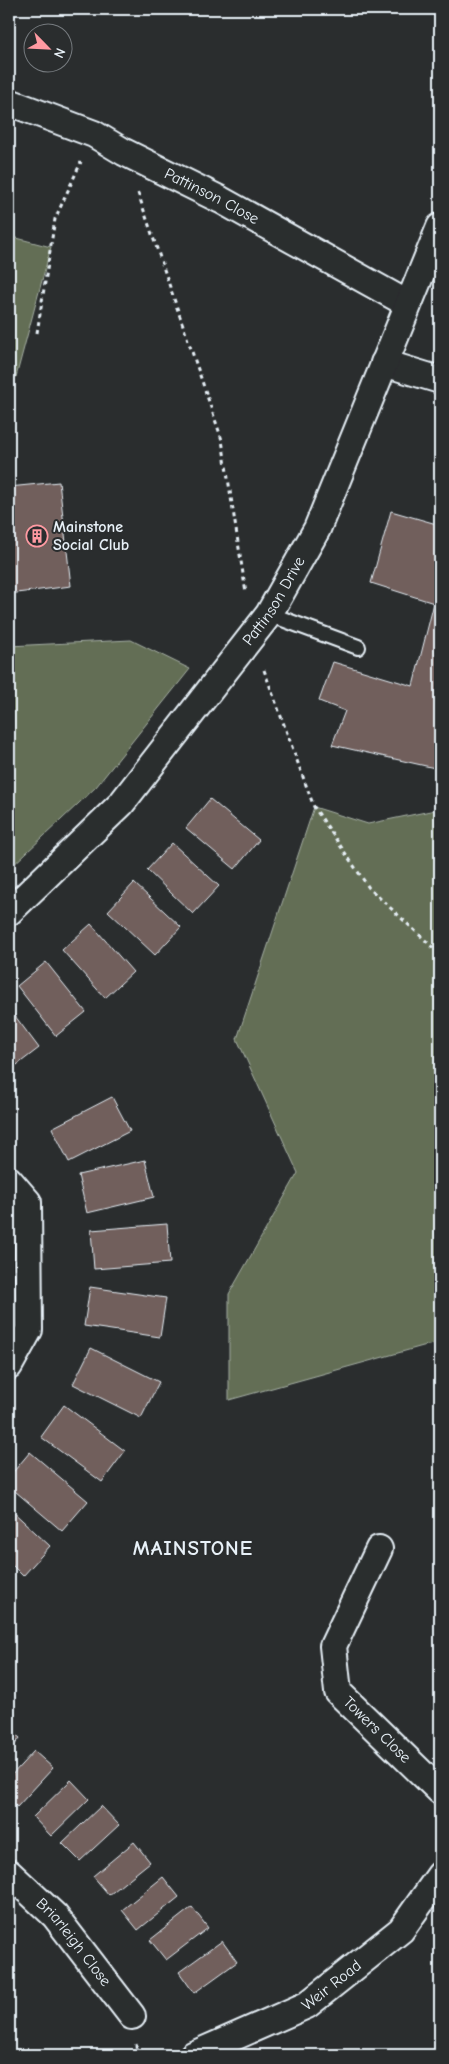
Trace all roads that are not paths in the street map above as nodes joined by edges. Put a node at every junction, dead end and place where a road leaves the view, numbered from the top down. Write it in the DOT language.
graph roads {
  1 [pos="9,102"];
  2 [pos="440,227"];
  3 [pos="408,304"];
  4 [pos="384,363"];
  5 [pos="440,380"];
  6 [pos="269,614"];
  7 [pos="358,646"];
  8 [pos="9,912"];
  9 [pos="9,1180"];
  10 [pos="9,1366"];
  11 [pos="379,1549"];
  12 [pos="440,1791"];
  13 [pos="9,1873"];
  14 [pos="440,1875"];
  15 [pos="132,2016"];
  16 [pos="193,2055"];
  1 -- 3 [label="street, Pattinson Close"];
  2 -- 3 [label="street, Pattinson Drive"];
  3 -- 4 [label="street, Pattinson Drive"];
  4 -- 5 [label="street"];
  4 -- 6 [label="street, Pattinson Drive"];
  6 -- 7 [label="lane"];
  6 -- 8 [label="street, Pattinson Drive"];
  9 -- 10 [label="street"];
  11 -- 12 [label="street, Towers Close"];
  13 -- 15 [label="street, Briarleigh Close"];
  14 -- 16 [label="street, Weir Road"];
}
